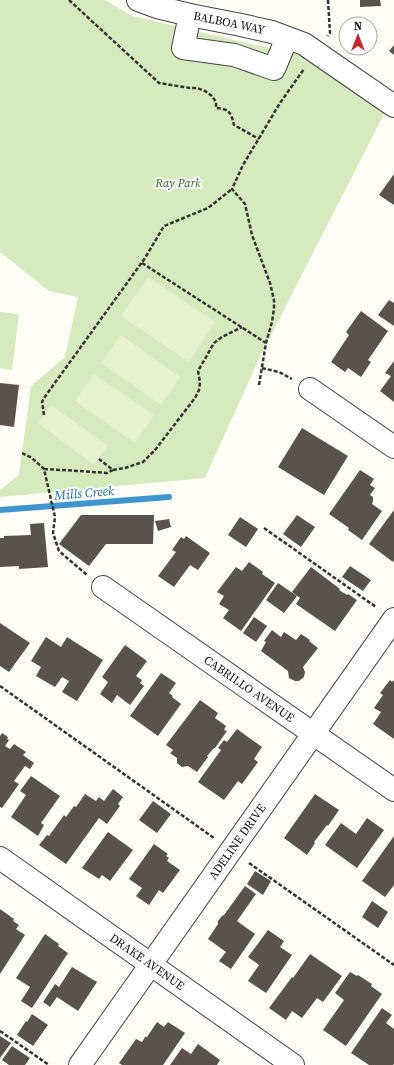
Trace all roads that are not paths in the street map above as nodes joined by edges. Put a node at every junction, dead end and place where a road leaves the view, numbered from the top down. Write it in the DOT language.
graph roads {
  1 [pos="138,0"];
  2 [pos="190,15"];
  3 [pos="287,38"];
  4 [pos="394,106"];
  5 [pos="310,389"];
  6 [pos="394,447"];
  7 [pos="103,587"];
  8 [pos="394,620"];
  9 [pos="314,733"];
  10 [pos="394,790"];
  11 [pos="0,858"];
  12 [pos="151,965"];
  13 [pos="80,1065"];
  14 [pos="293,1065"];
  1 -- 2 [label="street, BALBOA WAY"];
  2 -- 3 [label="street, BALBOA WAY"];
  2 -- 3 [label="street"];
  3 -- 4 [label="street, BALBOA WAY"];
  5 -- 6 [label="street"];
  7 -- 9 [label="street, CABRILLO AVENUE"];
  8 -- 9 [label="street, ADELINE DRIVE"];
  9 -- 10 [label="street, CABRILLO AVENUE"];
  9 -- 12 [label="street, ADELINE DRIVE"];
  11 -- 12 [label="street, DRAKE AVENUE"];
  12 -- 13 [label="street, ADELINE DRIVE"];
  12 -- 14 [label="street, DRAKE AVENUE"];
}
